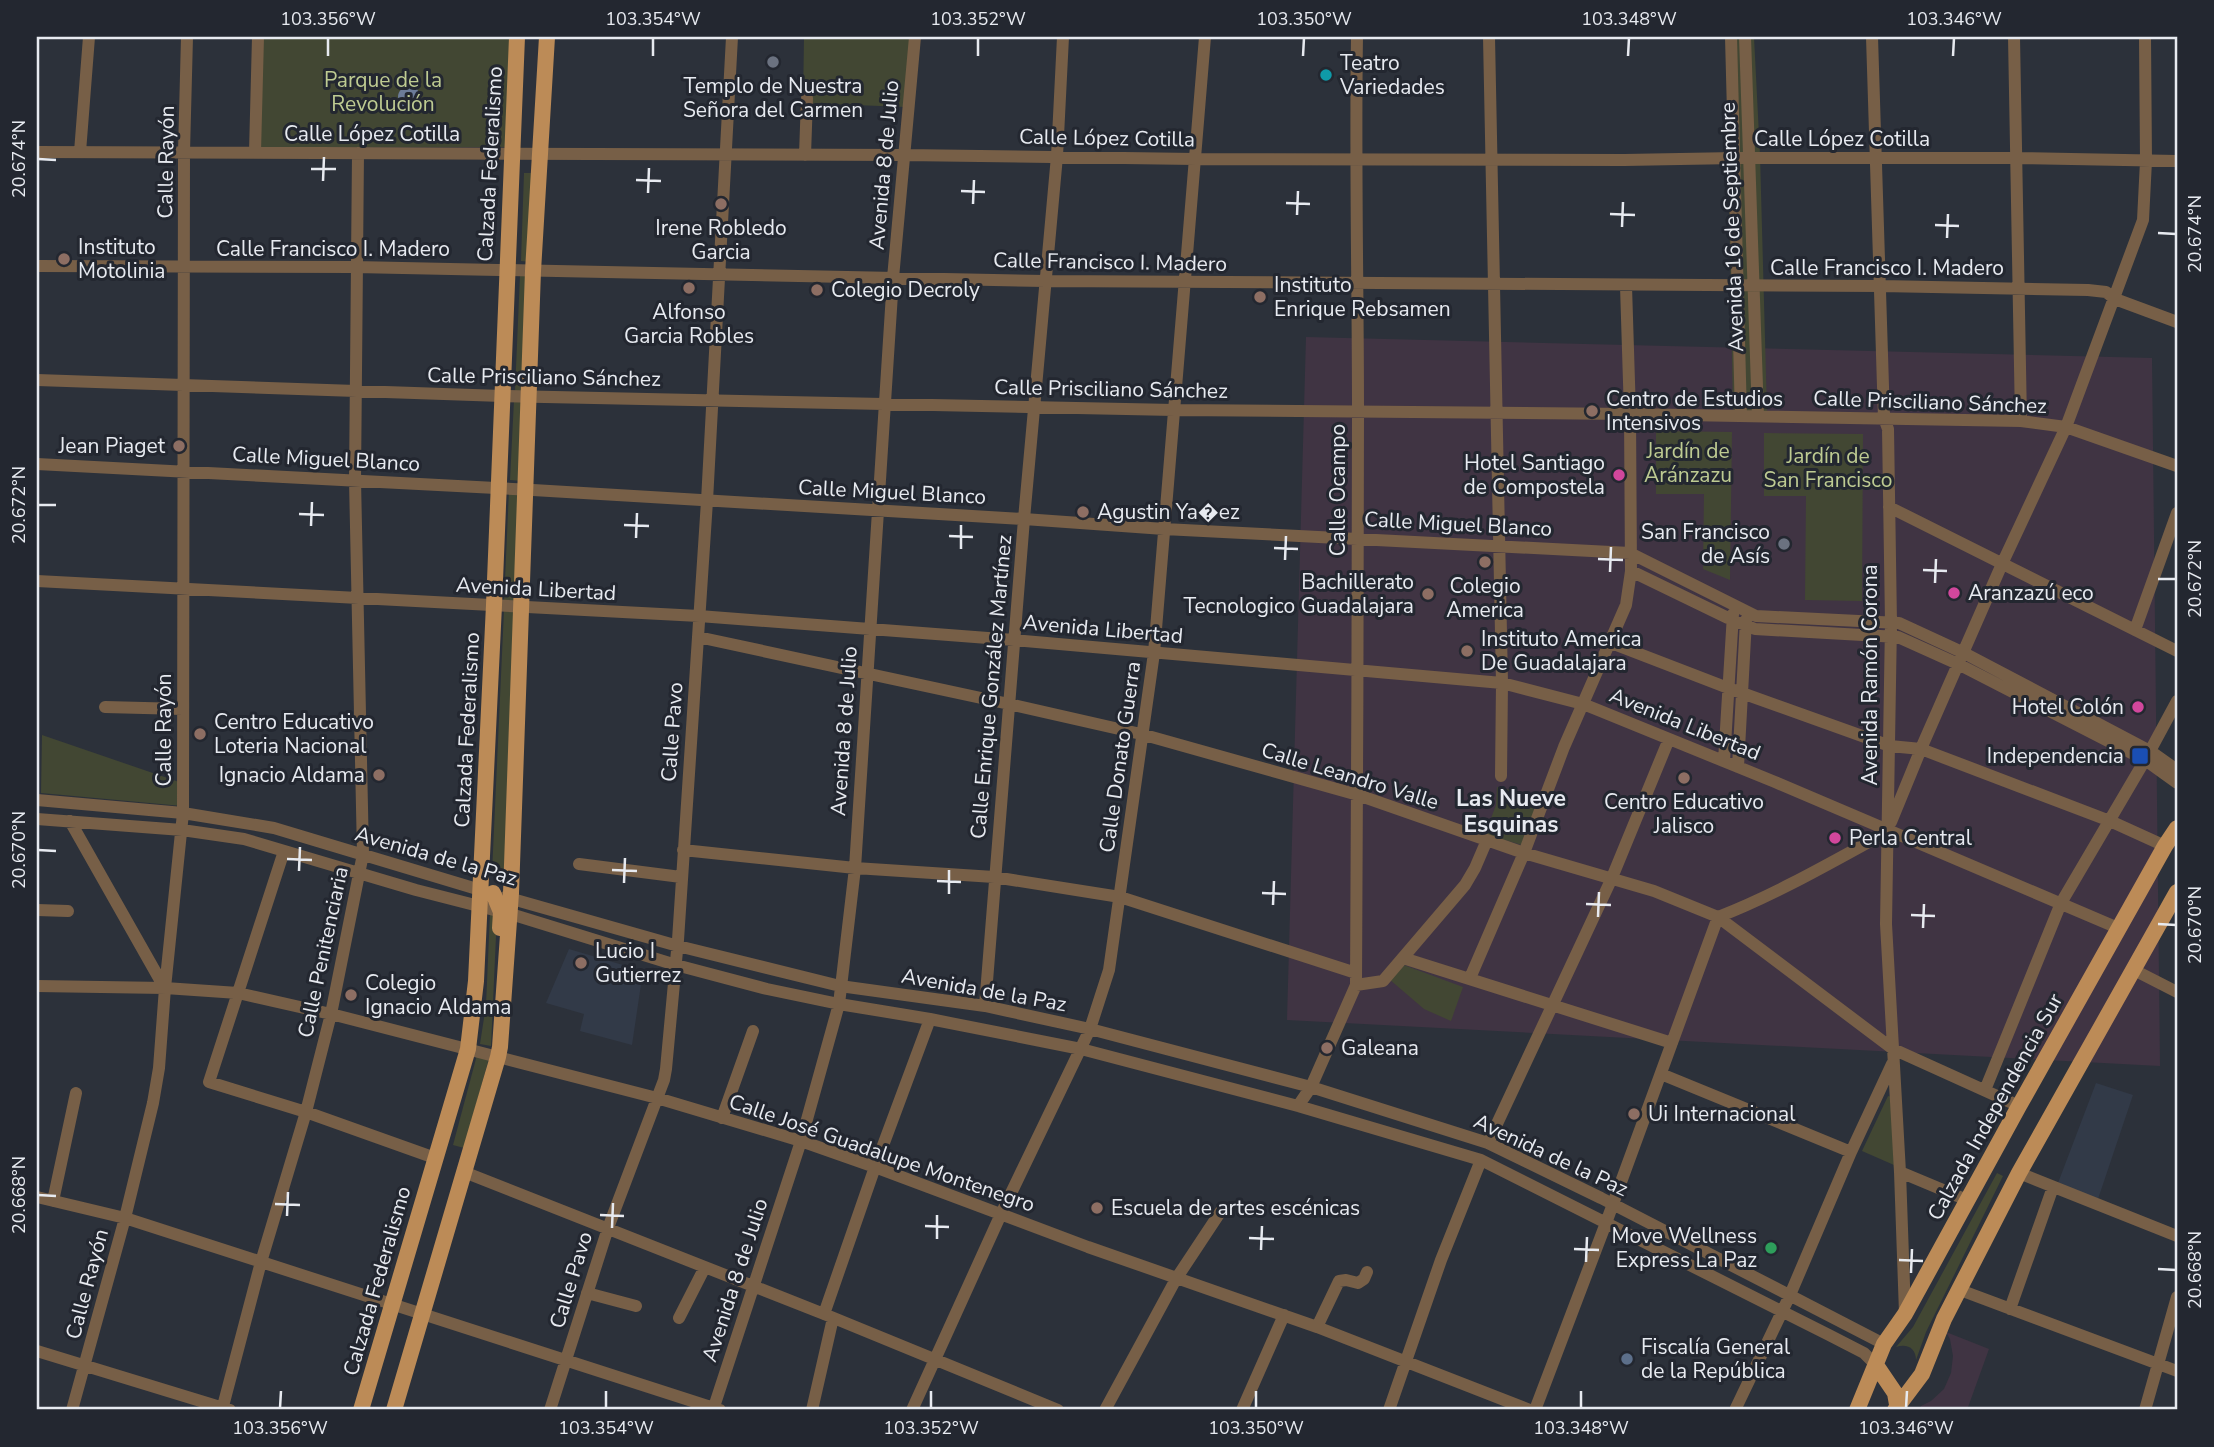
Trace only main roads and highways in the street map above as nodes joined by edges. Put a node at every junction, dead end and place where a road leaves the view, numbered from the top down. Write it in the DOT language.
graph roads {
  1 [pos="517,37"];
  2 [pos="547,37"];
  3 [pos="2177,828"];
  4 [pos="2177,892"];
  5 [pos="485,896"];
  6 [pos="507,908"];
  7 [pos="1876,1365"];
  8 [pos="1899,1409"];
  9 [pos="361,1410"];
  10 [pos="394,1410"];
  11 [pos="1857,1410"];
  1 -- 5 [label="main road, Calzada Federalismo"];
  2 -- 6 [label="main road"];
  3 -- 7 [label="main road, Calzada Independencia Sur"];
  4 -- 8 [label="main road"];
  5 -- 6 [label="main road"];
  5 -- 9 [label="main road, Calzada Federalismo"];
  6 -- 10 [label="main road"];
  7 -- 8 [label="main road"];
  7 -- 11 [label="main road, Calzada Independencia Sur"];
}
